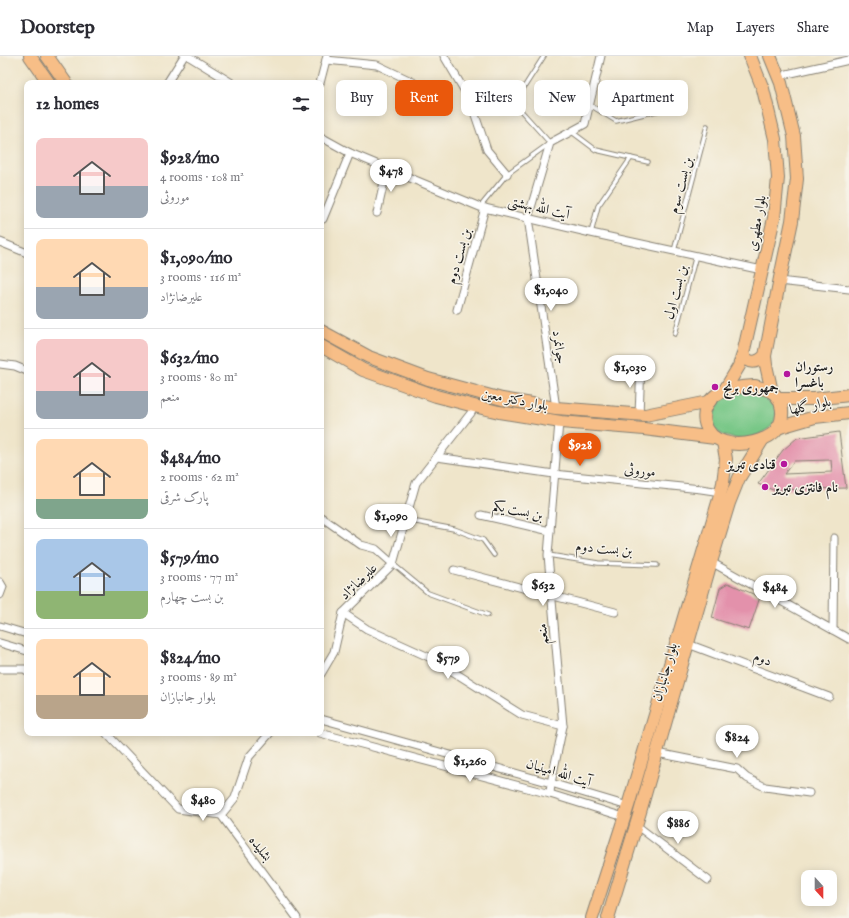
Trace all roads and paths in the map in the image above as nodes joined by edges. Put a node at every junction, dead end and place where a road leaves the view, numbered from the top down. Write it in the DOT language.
graph roads {
  1 [pos="30,56"];
  2 [pos="47,56"];
  3 [pos="444,56"];
  4 [pos="544,56"];
  5 [pos="601,56"];
  6 [pos="750,56"];
  7 [pos="770,56"];
  8 [pos="185,57"];
  9 [pos="327,58"];
  10 [pos="849,60"];
  11 [pos="787,74"];
  12 [pos="47,80"];
  13 [pos="64,80"];
  14 [pos="169,80"];
  15 [pos="227,80"];
  16 [pos="321,80"];
  17 [pos="409,80"];
  18 [pos="590,101"];
  19 [pos="586,116"];
  20 [pos="608,116"];
  21 [pos="636,116"];
  22 [pos="707,126"];
  23 [pos="571,131"];
  24 [pos="324,139"];
  25 [pos="550,143"];
  26 [pos="350,153"];
  27 [pos="631,158"];
  28 [pos="648,162"];
  29 [pos="387,169"];
  30 [pos="507,174"];
  31 [pos="482,208"];
  32 [pos="377,213"];
  33 [pos="324,217"];
  34 [pos="528,218"];
  35 [pos="591,233"];
  36 [pos="0,242"];
  37 [pos="674,251"];
  38 [pos="24,252"];
  39 [pos="696,255"];
  40 [pos="762,270"];
  41 [pos="779,281"];
  42 [pos="849,289"];
  43 [pos="457,310"];
  44 [pos="324,333"];
  45 [pos="675,334"];
  46 [pos="324,348"];
  47 [pos="743,354"];
  48 [pos="765,356"];
  49 [pos="0,364"];
  50 [pos="641,364"];
  51 [pos="24,370"];
  52 [pos="724,391"];
  53 [pos="849,395"];
  54 [pos="775,396"];
  55 [pos="709,402"];
  56 [pos="474,406"];
  57 [pos="556,408"];
  58 [pos="849,413"];
  59 [pos="639,415"];
  60 [pos="559,422"];
  61 [pos="777,428"];
  62 [pos="763,439"];
  63 [pos="719,440"];
  64 [pos="437,457"];
  65 [pos="554,474"];
  66 [pos="721,492"];
  67 [pos="481,515"];
  68 [pos="324,519"];
  69 [pos="406,520"];
  70 [pos="550,531"];
  71 [pos="834,538"];
  72 [pos="494,555"];
  73 [pos="548,555"];
  74 [pos="706,560"];
  75 [pos="393,564"];
  76 [pos="657,565"];
  77 [pos="454,570"];
  78 [pos="0,582"];
  79 [pos="0,595"];
  80 [pos="552,596"];
  81 [pos="615,612"];
  82 [pos="343,613"];
  83 [pos="488,615"];
  84 [pos="0,626"];
  85 [pos="833,630"];
  86 [pos="24,633"];
  87 [pos="849,639"];
  88 [pos="0,643"];
  89 [pos="688,644"];
  90 [pos="24,650"];
  91 [pos="0,669"];
  92 [pos="24,669"];
  93 [pos="324,669"];
  94 [pos="829,697"];
  95 [pos="324,720"];
  96 [pos="563,726"];
  97 [pos="324,734"];
  98 [pos="109,736"];
  99 [pos="268,736"];
  100 [pos="657,753"];
  101 [pos="551,783"];
  102 [pos="809,793"];
  103 [pos="550,794"];
  104 [pos="626,812"];
  105 [pos="221,815"];
  106 [pos="636,825"];
  107 [pos="708,880"];
  108 [pos="297,918"];
  109 [pos="592,918"];
  110 [pos="608,918"];
  1 -- 12 [label="main road"];
  2 -- 13 [label="main road"];
  3 -- 30 [label="street"];
  4 -- 25 [label="lane"];
  5 -- 18 [label="street"];
  6 -- 40 [label="main road, بلوار مطهری"];
  7 -- 41 [label="main road"];
  8 -- 14 [label="street"];
  8 -- 15 [label="street"];
  9 -- 16 [label="street"];
  9 -- 17 [label="street"];
  10 -- 11 [label="street"];
  19 -- 23 [label="street"];
  20 -- 21 [label="lane"];
  22 -- 37 [label="lane, بن بست سوم"];
  23 -- 25 [label="street"];
  23 -- 27 [label="lane"];
  24 -- 26 [label="street, آیت الله بهشتی"];
  25 -- 30 [label="lane"];
  25 -- 34 [label="street"];
  26 -- 29 [label="street, آیت الله بهشتی"];
  26 -- 33 [label="street"];
  27 -- 28 [label="lane"];
  27 -- 35 [label="lane"];
  29 -- 31 [label="street, آیت الله بهشتی"];
  29 -- 32 [label="street"];
  30 -- 31 [label="lane"];
  31 -- 34 [label="street, آیت الله بهشتی"];
  31 -- 43 [label="street, بن بست دوم"];
  34 -- 35 [label="street, آیت الله بهشتی"];
  34 -- 57 [label="street, جوانمرد"];
  35 -- 37 [label="street, آیت الله بهشتی"];
  36 -- 38 [label="street"];
  37 -- 39 [label="street, آیت الله بهشتی"];
  39 -- 40 [label="street, آیت الله بهشتی"];
  39 -- 45 [label="lane, بن بست اول"];
  40 -- 47 [label="main road, بلوار مطهری"];
  41 -- 42 [label="street"];
  41 -- 48 [label="main road"];
  44 -- 57 [label="main road, بلوار دکتر معین"];
  46 -- 56 [label="main road, بلوار دکتر معین"];
  47 -- 48 [label="main road"];
  47 -- 52 [label="main road, بلوار مطهری"];
  48 -- 54 [label="main road"];
  49 -- 51 [label="street"];
  50 -- 59 [label="street"];
  52 -- 54 [label="main road"];
  52 -- 55 [label="main road"];
  53 -- 54 [label="main road, بلوار گلها"];
  54 -- 61 [label="main road"];
  55 -- 59 [label="main road, بلوار دکتر معین"];
  55 -- 63 [label="main road"];
  56 -- 60 [label="main road, بلوار دکتر معین"];
  56 -- 64 [label="street, علیرضانژاد"];
  57 -- 59 [label="main road, بلوار دکتر معین"];
  58 -- 61 [label="main road, بلوار گلها"];
  60 -- 63 [label="main road, بلوار دکتر معین"];
  60 -- 65 [label="street, منعم"];
  61 -- 62 [label="main road"];
  62 -- 63 [label="main road"];
  62 -- 74 [label="main road, بلوار جانبازان"];
  63 -- 66 [label="main road, بلوار جانبازان"];
  64 -- 65 [label="street, موروثی"];
  64 -- 69 [label="street, علیرضانژاد"];
  65 -- 66 [label="street, موروثی"];
  65 -- 70 [label="street, منعم"];
  66 -- 74 [label="main road, بلوار جانبازان"];
  67 -- 70 [label="street, بن بست یکم"];
  68 -- 75 [label="street"];
  69 -- 72 [label="lane"];
  69 -- 75 [label="street, علیرضانژاد"];
  70 -- 73 [label="street, منعم"];
  71 -- 85 [label="street"];
  73 -- 76 [label="lane, بن بست دوم"];
  73 -- 80 [label="street, منعم"];
  74 -- 85 [label="street"];
  74 -- 89 [label="main road, بلوار جانبازان"];
  74 -- 104 [label="main road, بلوار جانبازان"];
  75 -- 82 [label="street, علیرضانژاد"];
  75 -- 83 [label="lane"];
  77 -- 80 [label="street"];
  78 -- 79 [label="street"];
  80 -- 81 [label="street"];
  80 -- 96 [label="street, منعم"];
  82 -- 93 [label="street, علیرضانژاد"];
  82 -- 96 [label="street"];
  84 -- 86 [label="street"];
  85 -- 87 [label="street"];
  88 -- 90 [label="street"];
  89 -- 94 [label="street, دوم"];
  89 -- 100 [label="main road, بلوار جانبازان"];
  91 -- 92 [label="street"];
  95 -- 101 [label="street, آیت الله امینیان"];
  96 -- 101 [label="street, منعم"];
  97 -- 103 [label="street, آیت الله امینیان"];
  98 -- 105 [label="street"];
  99 -- 105 [label="street"];
  100 -- 102 [label="street"];
  100 -- 106 [label="main road, بلوار جانبازان"];
  101 -- 103 [label="street, منعم"];
  101 -- 104 [label="street, آیت الله امینیان"];
  103 -- 104 [label="street, آیت الله امینیان"];
  104 -- 109 [label="main road, بلوار جانبازان"];
  105 -- 108 [label="street, بشلیده"];
  106 -- 107 [label="street"];
  106 -- 110 [label="main road, بلوار جانبازان"];
}
